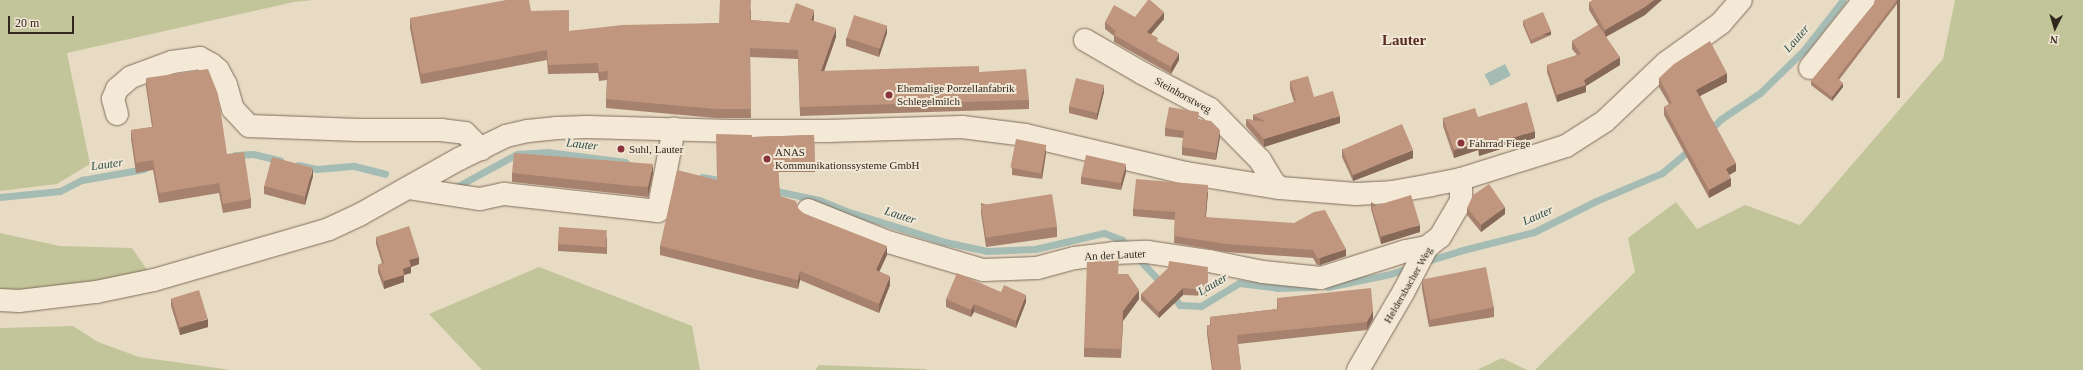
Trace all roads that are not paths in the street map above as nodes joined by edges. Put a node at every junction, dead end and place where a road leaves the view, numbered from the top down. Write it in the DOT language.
graph roads {
  1 [pos="1741,0"];
  2 [pos="1864,0"];
  3 [pos="1085,40"];
  4 [pos="1810,68"];
  5 [pos="117,114"];
  6 [pos="674,129"];
  7 [pos="481,148"];
  8 [pos="1461,179"];
  9 [pos="408,188"];
  10 [pos="1280,188"];
  11 [pos="808,210"];
  12 [pos="1427,247"];
  13 [pos="0,300"];
  14 [pos="1358,370"];
  1 -- 8 [label="street"];
  2 -- 4 [label="street"];
  3 -- 10 [label="street, Steinhorstweg"];
  5 -- 7 [label="street"];
  6 -- 7 [label="street"];
  6 -- 9 [label="street"];
  6 -- 10 [label="street"];
  7 -- 9 [label="street"];
  8 -- 10 [label="street"];
  8 -- 12 [label="street, Heldersbacher Weg"];
  9 -- 13 [label="street"];
  11 -- 12 [label="street, An der Lauter"];
  12 -- 14 [label="street, Heldersbacher Weg"];
}
